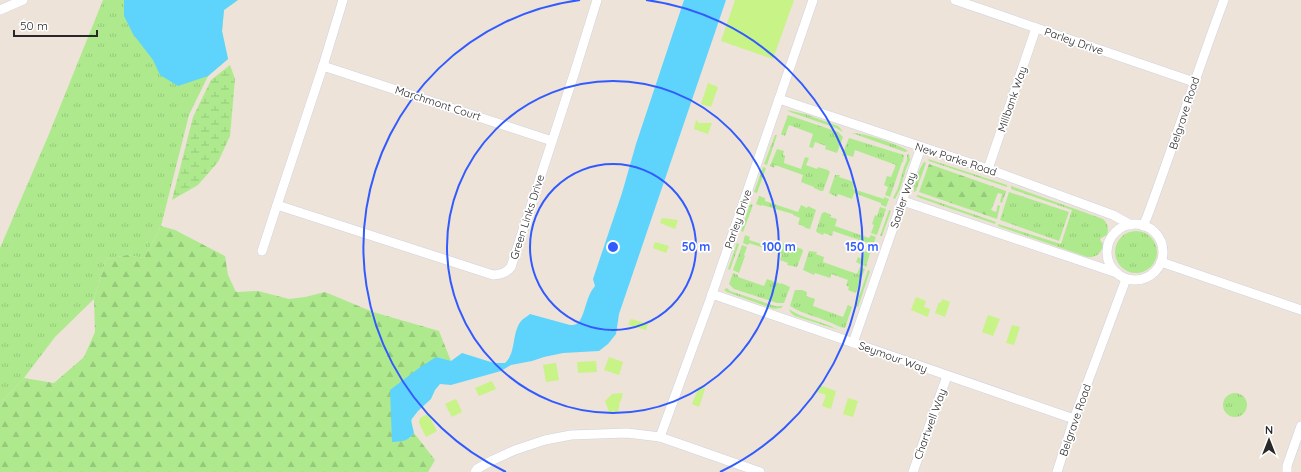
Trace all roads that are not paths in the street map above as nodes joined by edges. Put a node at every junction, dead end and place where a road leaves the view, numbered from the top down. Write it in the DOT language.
graph roads {
  1 [pos="23,0"];
  2 [pos="342,0"];
  3 [pos="597,0"];
  4 [pos="813,0"];
  5 [pos="955,0"];
  6 [pos="1224,0"];
  7 [pos="0,10"];
  8 [pos="1036,28"];
  9 [pos="323,66"];
  10 [pos="1194,82"];
  11 [pos="779,99"];
  12 [pos="552,141"];
  13 [pos="921,147"];
  14 [pos="988,169"];
  15 [pos="903,201"];
  16 [pos="277,205"];
  17 [pos="1131,225"];
  18 [pos="1143,226"];
  19 [pos="262,252"];
  20 [pos="1161,262"];
  21 [pos="1117,273"];
  22 [pos="1126,278"];
  23 [pos="712,294"];
  24 [pos="1301,310"];
  25 [pos="853,343"];
  26 [pos="947,376"];
  27 [pos="1074,420"];
  28 [pos="1301,426"];
  29 [pos="660,437"];
  30 [pos="475,472"];
  31 [pos="760,472"];
  32 [pos="913,472"];
  33 [pos="1057,472"];
  34 [pos="1287,472"];
  1 -- 7 [label="street"];
  2 -- 9 [label="street"];
  3 -- 12 [label="street, Green Links Drive"];
  4 -- 11 [label="street, Parley Drive"];
  5 -- 8 [label="street, Parley Drive"];
  6 -- 10 [label="street, Belgrave Road"];
  8 -- 10 [label="street, Parley Drive"];
  8 -- 14 [label="street, Millbank Way"];
  9 -- 12 [label="street, Marchmont Court"];
  9 -- 16 [label="street"];
  10 -- 18 [label="street, Belgrave Road"];
  11 -- 13 [label="street, New Parke Road"];
  11 -- 23 [label="street, Parley Drive"];
  12 -- 16 [label="street, Green Links Drive"];
  13 -- 14 [label="street, New Parke Road"];
  13 -- 15 [label="street, Sadler Way"];
  14 -- 17 [label="street, New Parke Road"];
  15 -- 21 [label="street"];
  15 -- 25 [label="street, Sadler Way"];
  16 -- 19 [label="street"];
  17 -- 18 [label="street"];
  17 -- 21 [label="street"];
  18 -- 20 [label="street"];
  20 -- 22 [label="street"];
  20 -- 24 [label="street"];
  21 -- 22 [label="street"];
  22 -- 27 [label="street, Belgrave Road"];
  23 -- 25 [label="street, Seymour Way"];
  23 -- 29 [label="street, Parley Drive"];
  25 -- 26 [label="street, Seymour Way"];
  26 -- 27 [label="street, Seymour Way"];
  26 -- 32 [label="street, Chartwell Way"];
  27 -- 33 [label="street, Belgrave Road"];
  28 -- 34 [label="street"];
  29 -- 30 [label="street"];
  29 -- 31 [label="street"];
}
